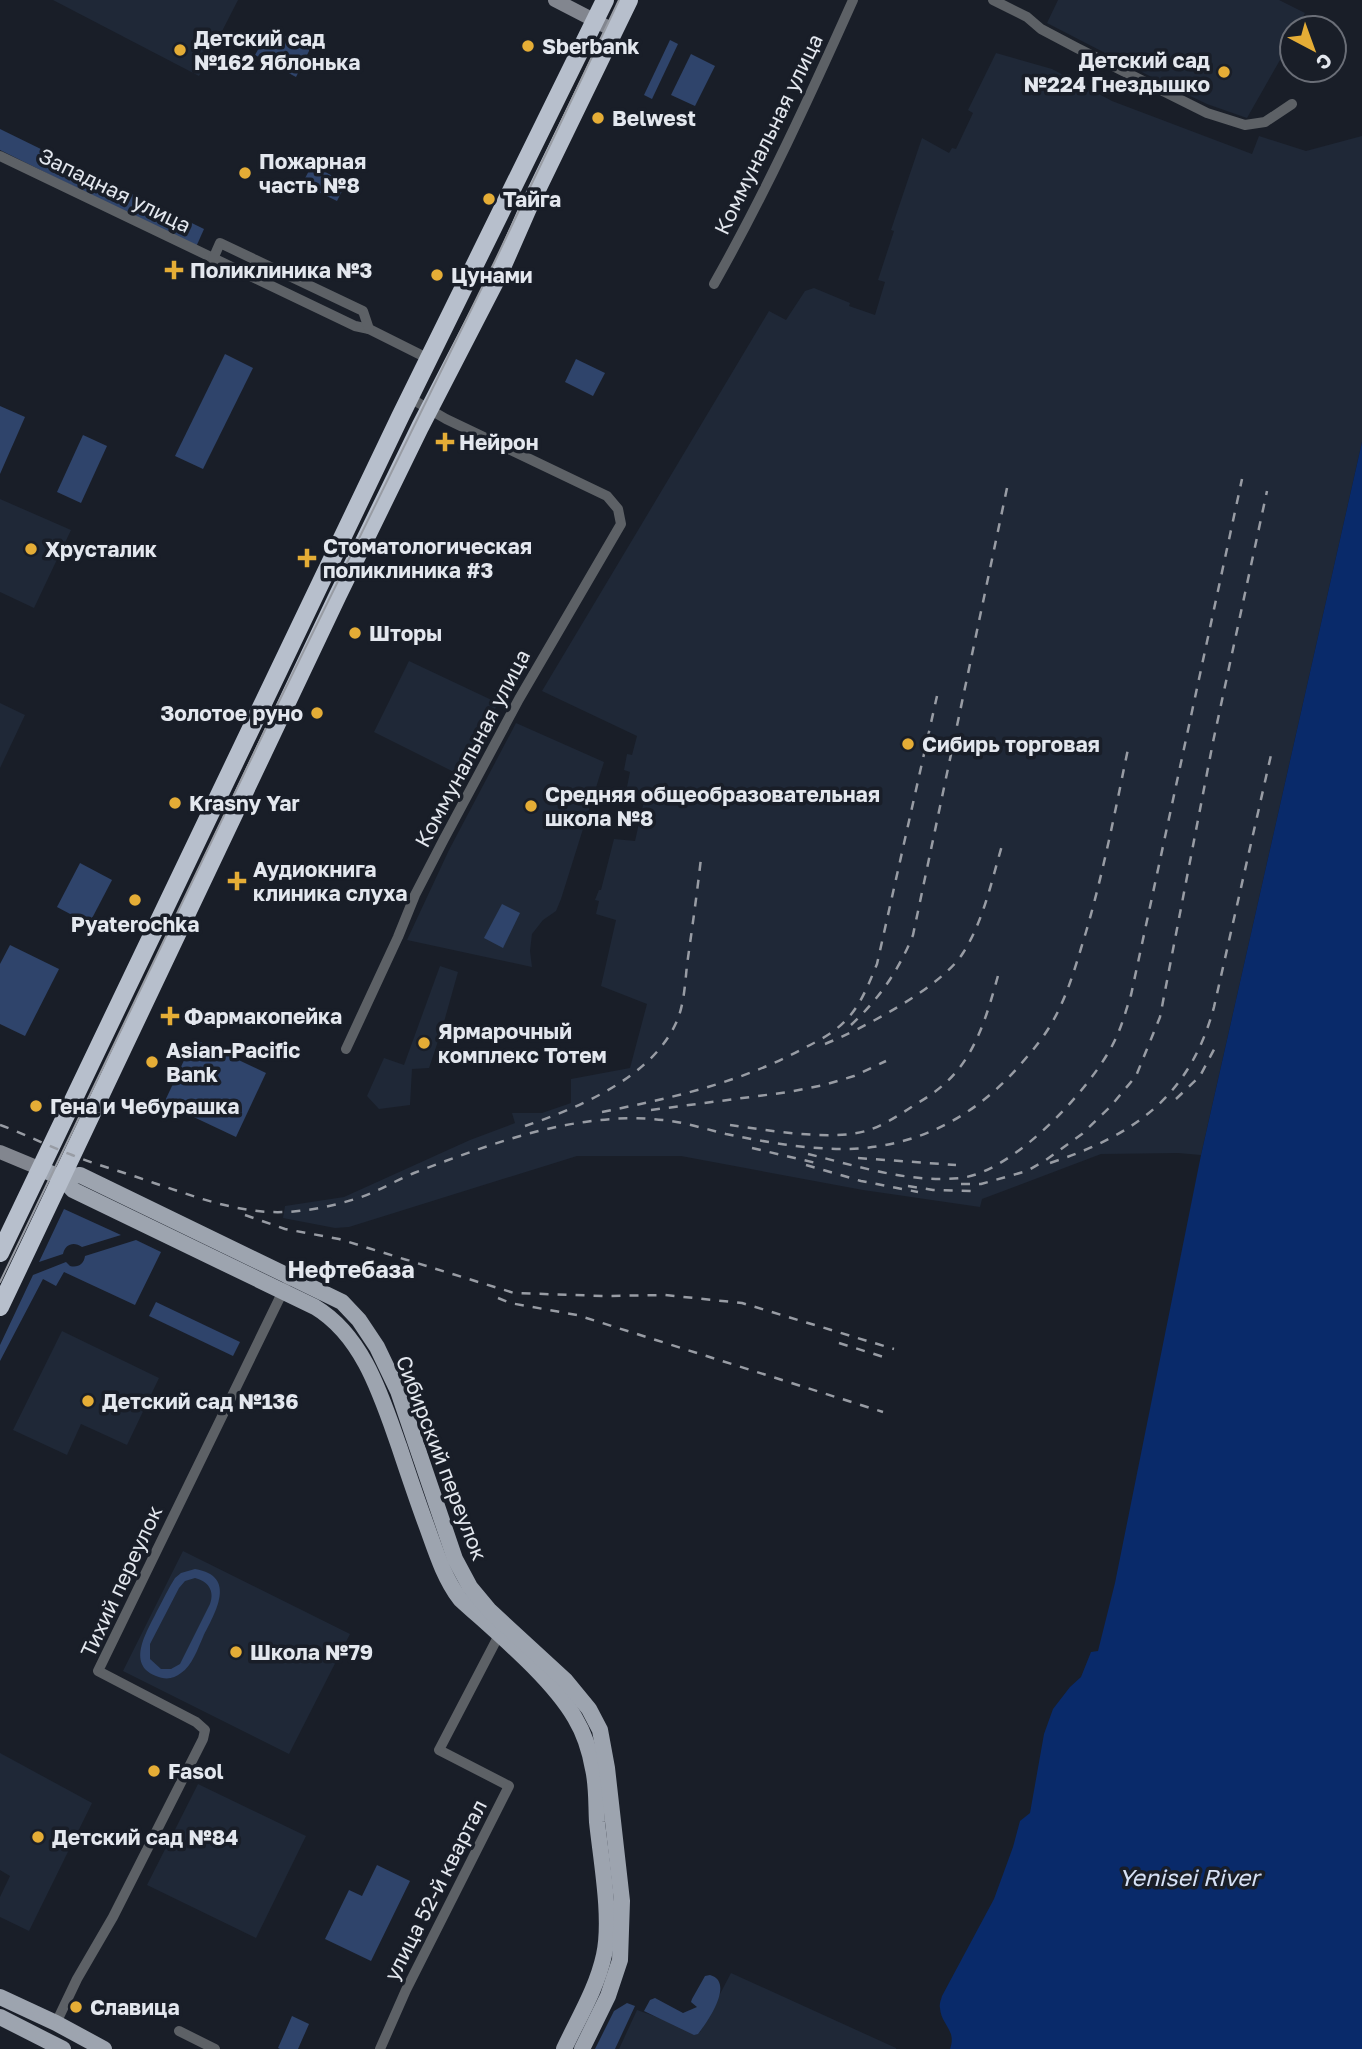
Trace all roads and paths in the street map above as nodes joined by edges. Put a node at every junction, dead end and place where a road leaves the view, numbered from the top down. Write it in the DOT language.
graph roads {
  1 [pos="555,0"];
  2 [pos="604,0"];
  3 [pos="629,0"];
  4 [pos="853,0"];
  5 [pos="993,0"];
  6 [pos="595,21"];
  7 [pos="615,31"];
  8 [pos="1292,104"];
  9 [pos="0,156"];
  10 [pos="213,259"];
  11 [pos="714,284"];
  12 [pos="369,329"];
  13 [pos="429,359"];
  14 [pos="410,398"];
  15 [pos="430,410"];
  16 [pos="346,1049"];
  17 [pos="0,1152"];
  18 [pos="41,1168"];
  19 [pos="62,1178"];
  20 [pos="0,1253"];
  21 [pos="286,1284"];
  22 [pos="0,1307"];
  23 [pos="499,1635"];
  24 [pos="561,1687"];
  25 [pos="614,1933"];
  26 [pos="0,1997"];
  27 [pos="0,2017"];
  28 [pos="56,2023"];
  29 [pos="179,2031"];
  30 [pos="63,2049"];
  31 [pos="104,2049"];
  32 [pos="215,2049"];
  33 [pos="380,2049"];
  34 [pos="564,2049"];
  35 [pos="582,2049"];
  1 -- 6 [label="street"];
  2 -- 6 [label="highway"];
  3 -- 7 [label="highway"];
  4 -- 11 [label="street, Коммунальная улица"];
  5 -- 8 [label="street"];
  6 -- 7 [label="street"];
  6 -- 13 [label="highway"];
  7 -- 15 [label="highway"];
  9 -- 10 [label="street, Западная улица"];
  10 -- 12 [label="street, Западная улица"];
  10 -- 12 [label="street, Западная улица"];
  12 -- 13 [label="street, Западная улица"];
  13 -- 14 [label="highway"];
  14 -- 15 [label="street"];
  14 -- 18 [label="highway"];
  15 -- 16 [label="street, Коммунальная улица"];
  15 -- 19 [label="highway"];
  17 -- 18 [label="street"];
  18 -- 19 [label="main road, Сибирский переулок"];
  18 -- 20 [label="highway"];
  19 -- 21 [label="main road, Сибирский переулок"];
  19 -- 22 [label="highway"];
  21 -- 23 [label="main road, Сибирский переулок"];
  21 -- 24 [label="main road, Сибирский переулок"];
  21 -- 28 [label="street, Тихий переулок"];
  23 -- 24 [label="main road, Сибирский переулок"];
  23 -- 33 [label="street, улица 52-й квартал"];
  24 -- 25 [label="main road, Сибирский переулок"];
  25 -- 34 [label="main road, Сибирский переулок"];
  25 -- 35 [label="main road, Сибирский переулок"];
  26 -- 28 [label="main road"];
  27 -- 30 [label="main road"];
  28 -- 31 [label="main road"];
  29 -- 32 [label="street"];
}
